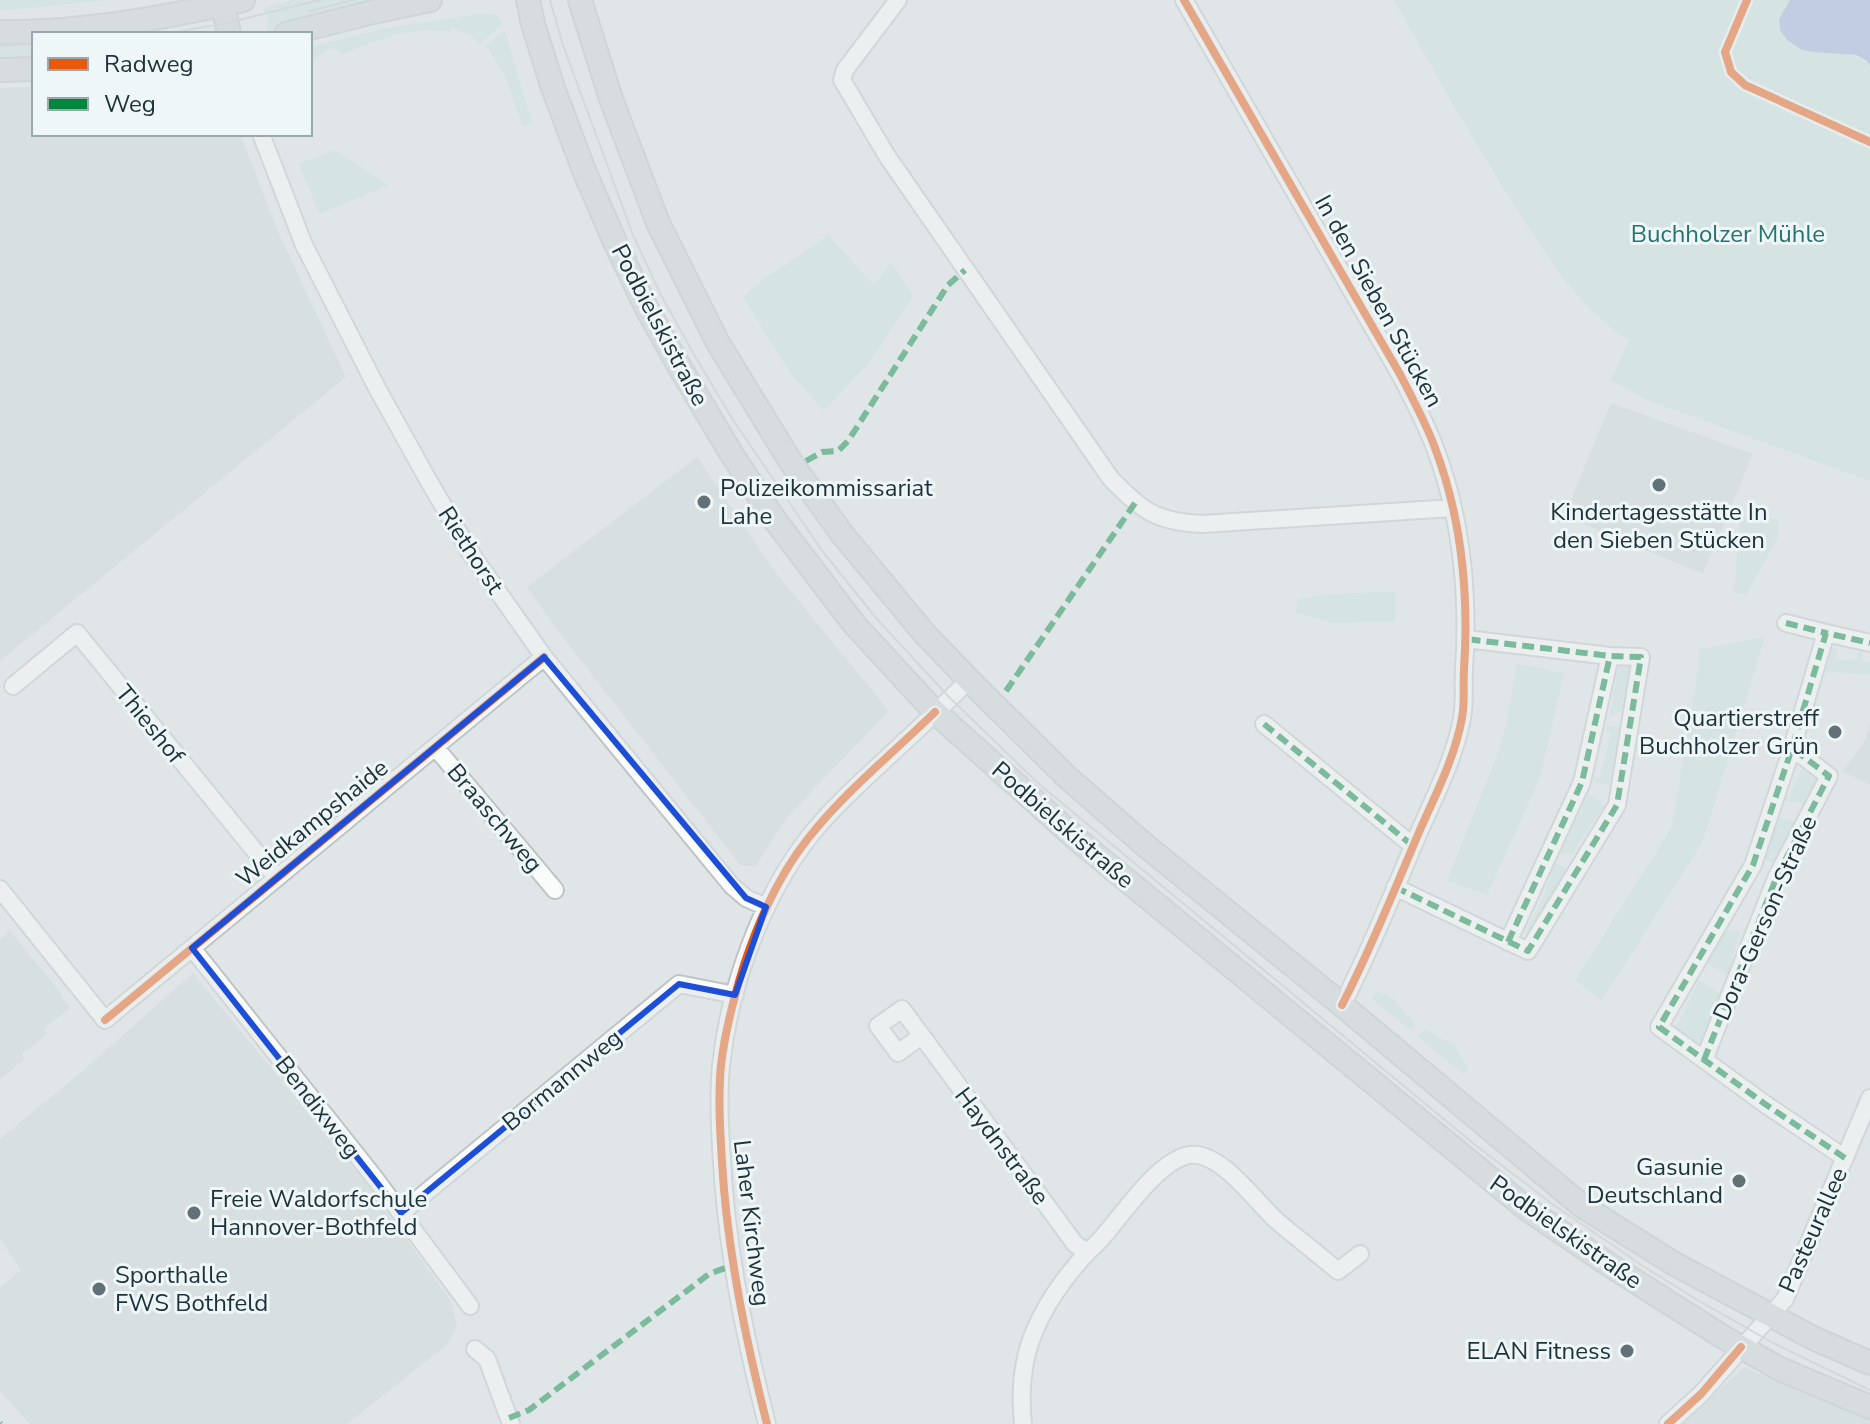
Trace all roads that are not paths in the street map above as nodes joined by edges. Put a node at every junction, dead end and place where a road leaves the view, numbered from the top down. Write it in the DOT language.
graph roads {
  1 [pos="430,0"];
  2 [pos="528,0"];
  3 [pos="580,0"];
  4 [pos="898,0"];
  5 [pos="1184,0"];
  6 [pos="233,2"];
  7 [pos="0,32"];
  8 [pos="229,32"];
  9 [pos="294,32"];
  10 [pos="32,69"];
  11 [pos="0,70"];
  12 [pos="262,136"];
  13 [pos="1453,508"];
  14 [pos="1786,623"];
  15 [pos="1826,633"];
  16 [pos="1466,639"];
  17 [pos="1870,643"];
  18 [pos="1610,656"];
  19 [pos="544,657"];
  20 [pos="969,680"];
  21 [pos="13,686"];
  22 [pos="935,712"];
  23 [pos="1264,724"];
  24 [pos="435,747"];
  25 [pos="1792,748"];
  26 [pos="1413,846"];
  27 [pos="277,878"];
  28 [pos="1395,887"];
  29 [pos="0,889"];
  30 [pos="555,890"];
  31 [pos="766,907"];
  32 [pos="1508,942"];
  33 [pos="192,948"];
  34 [pos="735,995"];
  35 [pos="1342,1005"];
  36 [pos="921,1036"];
  37 [pos="1704,1060"];
  38 [pos="1870,1098"];
  39 [pos="1845,1158"];
  40 [pos="401,1213"];
  41 [pos="1087,1252"];
  42 [pos="1360,1254"];
  43 [pos="470,1306"];
  44 [pos="1771,1316"];
  45 [pos="1741,1347"];
  46 [pos="475,1349"];
  47 [pos="1870,1363"];
  48 [pos="1870,1407"];
  49 [pos="511,1424"];
  50 [pos="767,1424"];
  51 [pos="1023,1424"];
  52 [pos="1668,1424"];
  1 -- 9 [label="main road"];
  2 -- 22 [label="main road, Podbielskistraße"];
  3 -- 20 [label="main road, Podbielskistraße"];
  4 -- 13 [label="street"];
  5 -- 13 [label="street, In den Sieben Stücken"];
  6 -- 7 [label="main road"];
  6 -- 8 [label="main road"];
  10 -- 11 [label="main road"];
  12 -- 19 [label="street, Riethorst"];
  13 -- 16 [label="street, In den Sieben Stücken"];
  14 -- 15 [label="street"];
  15 -- 17 [label="street"];
  15 -- 25 [label="street, Dora-Gerson-Straße"];
  16 -- 18 [label="street"];
  16 -- 26 [label="street, In den Sieben Stücken"];
  18 -- 32 [label="street"];
  18 -- 32 [label="street"];
  19 -- 24 [label="street, Weidkampshaide"];
  19 -- 31 [label="street, Riethorst"];
  20 -- 22 [label="street, Laher Kirchweg"];
  20 -- 35 [label="main road, Podbielskistraße"];
  21 -- 27 [label="street, Thieshof"];
  22 -- 31 [label="street, Laher Kirchweg"];
  22 -- 45 [label="main road, Podbielskistraße"];
  23 -- 26 [label="street"];
  24 -- 27 [label="street, Weidkampshaide"];
  24 -- 30 [label="street, Braaschweg"];
  25 -- 37 [label="street, Dora-Gerson-Straße"];
  25 -- 37 [label="street, Dora-Gerson-Straße"];
  26 -- 28 [label="street, In den Sieben Stücken"];
  27 -- 33 [label="street, Weidkampshaide"];
  28 -- 32 [label="street"];
  28 -- 35 [label="street, In den Sieben Stücken"];
  29 -- 33 [label="street, Weidkampshaide"];
  31 -- 34 [label="street, Laher Kirchweg"];
  33 -- 40 [label="street, Bendixweg"];
  34 -- 40 [label="street, Bormannweg"];
  34 -- 50 [label="street, Laher Kirchweg"];
  35 -- 44 [label="main road, Podbielskistraße"];
  36 -- 41 [label="street, Haydnstraße"];
  37 -- 39 [label="street, Dora-Gerson-Straße"];
  38 -- 39 [label="street, Pasteurallee"];
  39 -- 44 [label="street, Pasteurallee"];
  40 -- 43 [label="street, Bendixweg"];
  41 -- 42 [label="street"];
  41 -- 51 [label="street"];
  44 -- 45 [label="street, Pasteurallee"];
  44 -- 47 [label="main road, Podbielskistraße"];
  45 -- 48 [label="main road, Podbielskistraße"];
  45 -- 52 [label="street, Pasteurallee"];
  46 -- 49 [label="street"];
}
